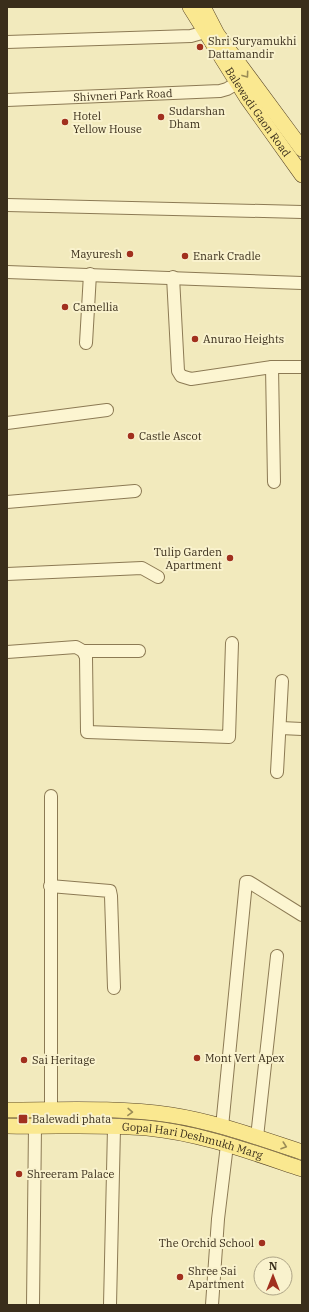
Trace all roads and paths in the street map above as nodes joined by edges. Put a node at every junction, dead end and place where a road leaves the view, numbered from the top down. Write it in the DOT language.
graph roads {
  1 [pos="190,7"];
  2 [pos="203,7"];
  3 [pos="205,32"];
  4 [pos="7,42"];
  5 [pos="237,83"];
  6 [pos="7,100"];
  7 [pos="302,149"];
  8 [pos="302,175"];
  9 [pos="7,205"];
  10 [pos="302,212"];
  11 [pos="7,272"];
  12 [pos="90,274"];
  13 [pos="173,277"];
  14 [pos="302,283"];
  15 [pos="86,343"];
  16 [pos="302,366"];
  17 [pos="272,367"];
  18 [pos="107,410"];
  19 [pos="7,423"];
  20 [pos="274,482"];
  21 [pos="135,491"];
  22 [pos="7,502"];
  23 [pos="7,574"];
  24 [pos="158,576"];
  25 [pos="232,643"];
  26 [pos="83,651"];
  27 [pos="139,651"];
  28 [pos="7,652"];
  29 [pos="282,681"];
  30 [pos="281,728"];
  31 [pos="302,729"];
  32 [pos="277,772"];
  33 [pos="51,796"];
  34 [pos="50,886"];
  35 [pos="302,915"];
  36 [pos="277,956"];
  37 [pos="114,988"];
  38 [pos="7,1110"];
  39 [pos="51,1110"];
  40 [pos="7,1126"];
  41 [pos="35,1126"];
  42 [pos="222,1127"];
  43 [pos="114,1128"];
  44 [pos="257,1137"];
  45 [pos="226,1145"];
  46 [pos="302,1152"];
  47 [pos="302,1169"];
  48 [pos="33,1305"];
  49 [pos="110,1305"];
  50 [pos="212,1305"];
  1 -- 3 [label="main road, Balewadi Gaon Road"];
  2 -- 7 [label="main road, Balewadi Gaon Road, one-way"];
  3 -- 4 [label="street"];
  3 -- 5 [label="main road, Balewadi Gaon Road"];
  5 -- 6 [label="street, Shivneri Park Road"];
  5 -- 8 [label="main road, Balewadi Gaon Road"];
  9 -- 10 [label="street"];
  11 -- 12 [label="street"];
  12 -- 13 [label="street"];
  12 -- 15 [label="street"];
  13 -- 14 [label="street"];
  13 -- 17 [label="street"];
  16 -- 17 [label="street"];
  17 -- 20 [label="street"];
  18 -- 19 [label="street"];
  21 -- 22 [label="street"];
  23 -- 24 [label="street"];
  25 -- 26 [label="street"];
  26 -- 27 [label="street"];
  26 -- 28 [label="street"];
  29 -- 30 [label="street"];
  30 -- 31 [label="street"];
  30 -- 32 [label="street"];
  33 -- 34 [label="street"];
  34 -- 37 [label="street"];
  34 -- 39 [label="street"];
  35 -- 42 [label="street"];
  36 -- 44 [label="street"];
  38 -- 39 [label="main road, Gopal Hari Deshmukh Marg"];
  39 -- 42 [label="main road, Gopal Hari Deshmukh Marg, one-way"];
  40 -- 41 [label="main road, Gopal Hari Deshmukh Marg"];
  41 -- 43 [label="main road, Gopal Hari Deshmukh Marg"];
  41 -- 48 [label="street"];
  42 -- 44 [label="main road, Gopal Hari Deshmukh Marg"];
  43 -- 45 [label="main road, Gopal Hari Deshmukh Marg"];
  43 -- 49 [label="street"];
  44 -- 46 [label="main road, Gopal Hari Deshmukh Marg, one-way"];
  45 -- 47 [label="main road, Gopal Hari Deshmukh Marg"];
  45 -- 50 [label="street"];
}
